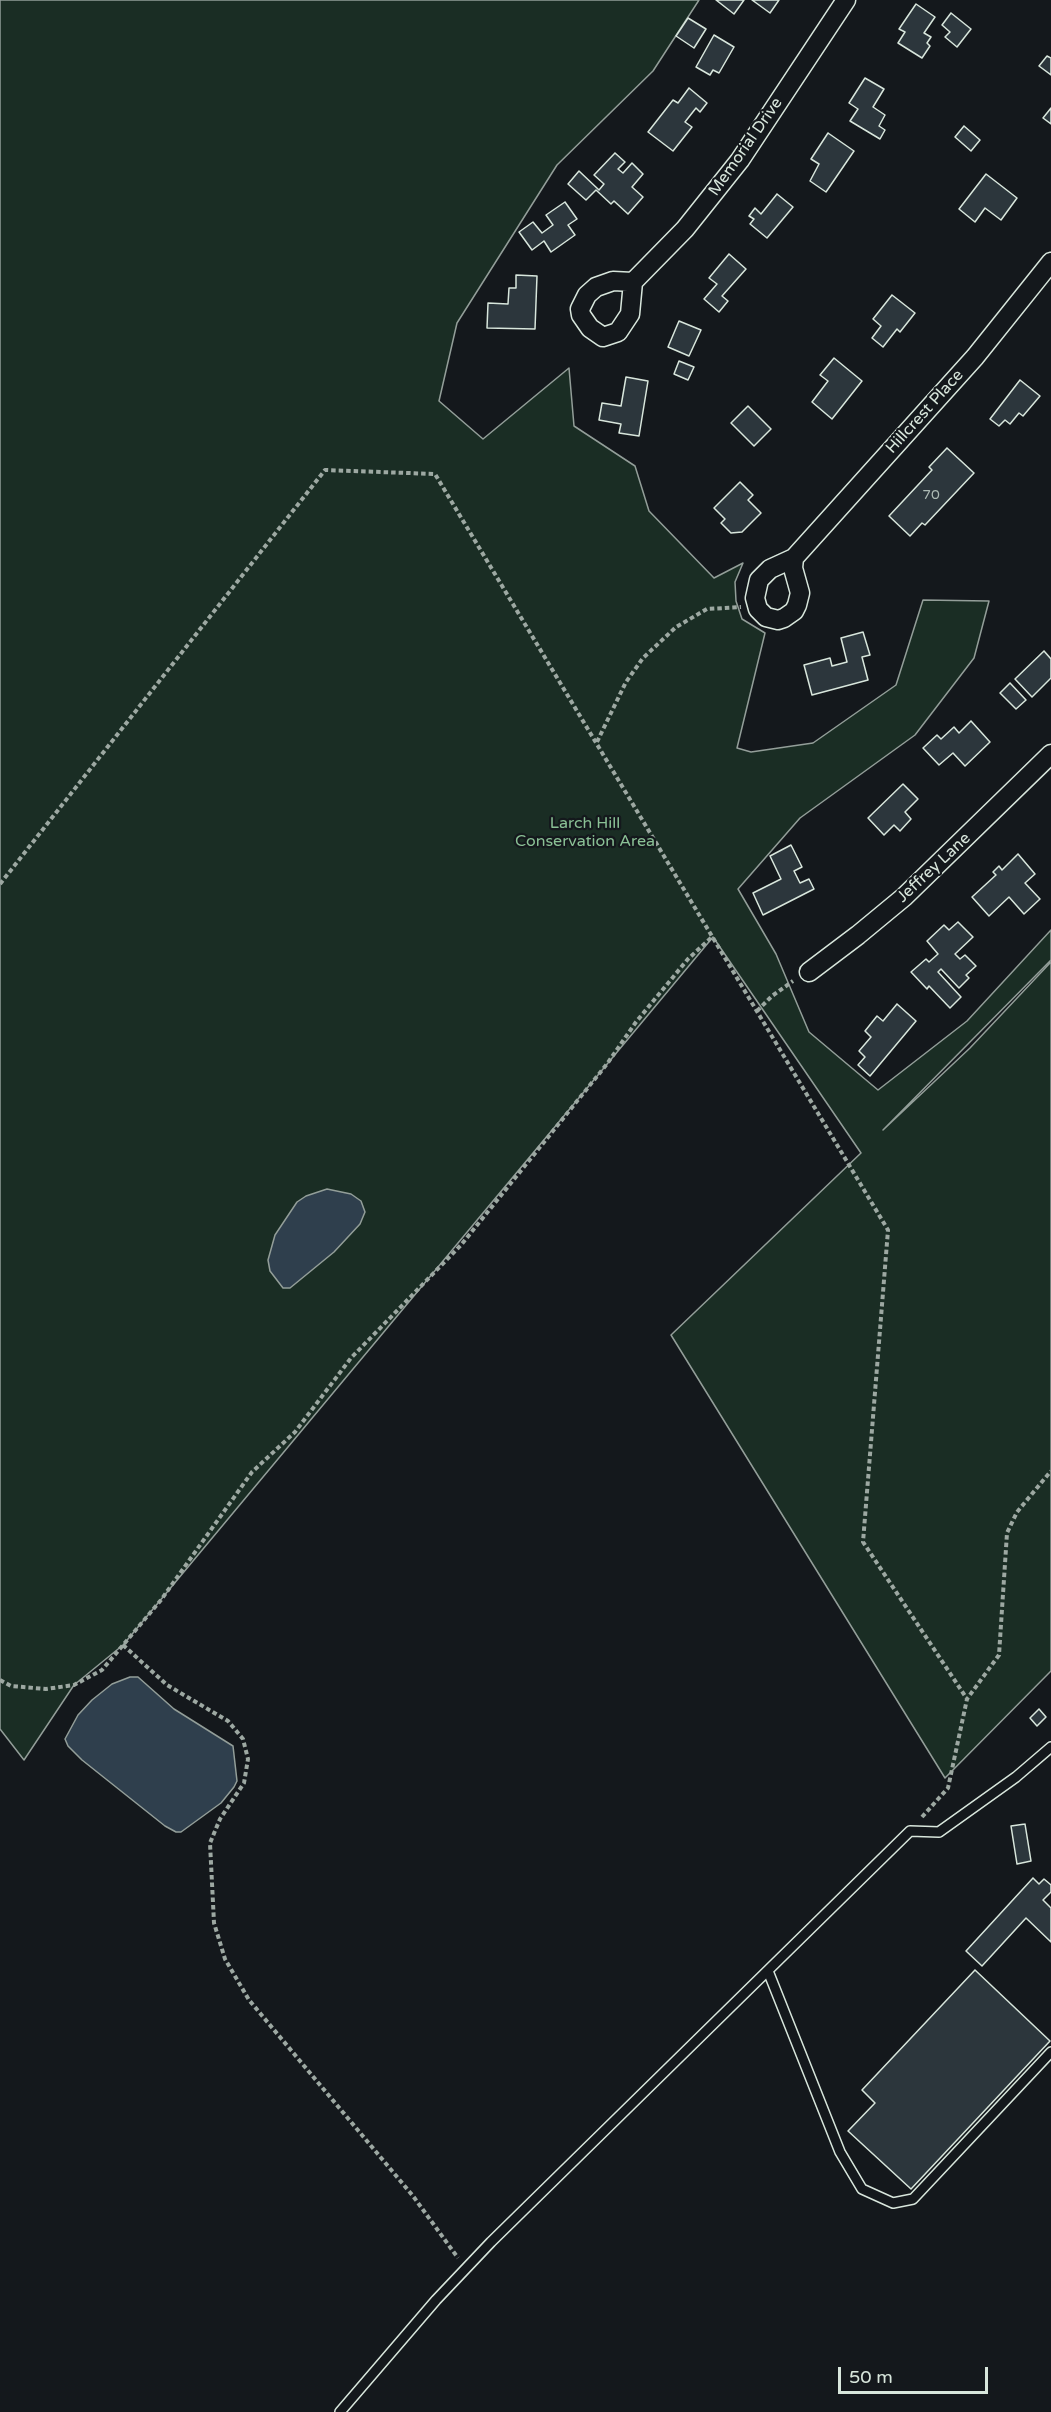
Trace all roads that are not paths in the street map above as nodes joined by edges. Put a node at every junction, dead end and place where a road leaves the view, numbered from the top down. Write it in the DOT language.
graph roads {
  1 [pos="846,0"];
  2 [pos="1051,262"];
  3 [pos="633,282"];
  4 [pos="794,558"];
  5 [pos="1051,754"];
  6 [pos="809,972"];
  7 [pos="1051,1747"];
  8 [pos="768,1971"];
  9 [pos="1051,2052"];
  10 [pos="340,2412"];
  1 -- 3 [label="street, Memorial Drive"];
  2 -- 4 [label="street, Hillcrest Place"];
  4 -- 4 [label="street, Hillcrest Place"];
  5 -- 6 [label="street, Jeffrey Lane"];
  7 -- 8 [label="lane"];
  8 -- 9 [label="lane"];
  8 -- 10 [label="lane"];
}
